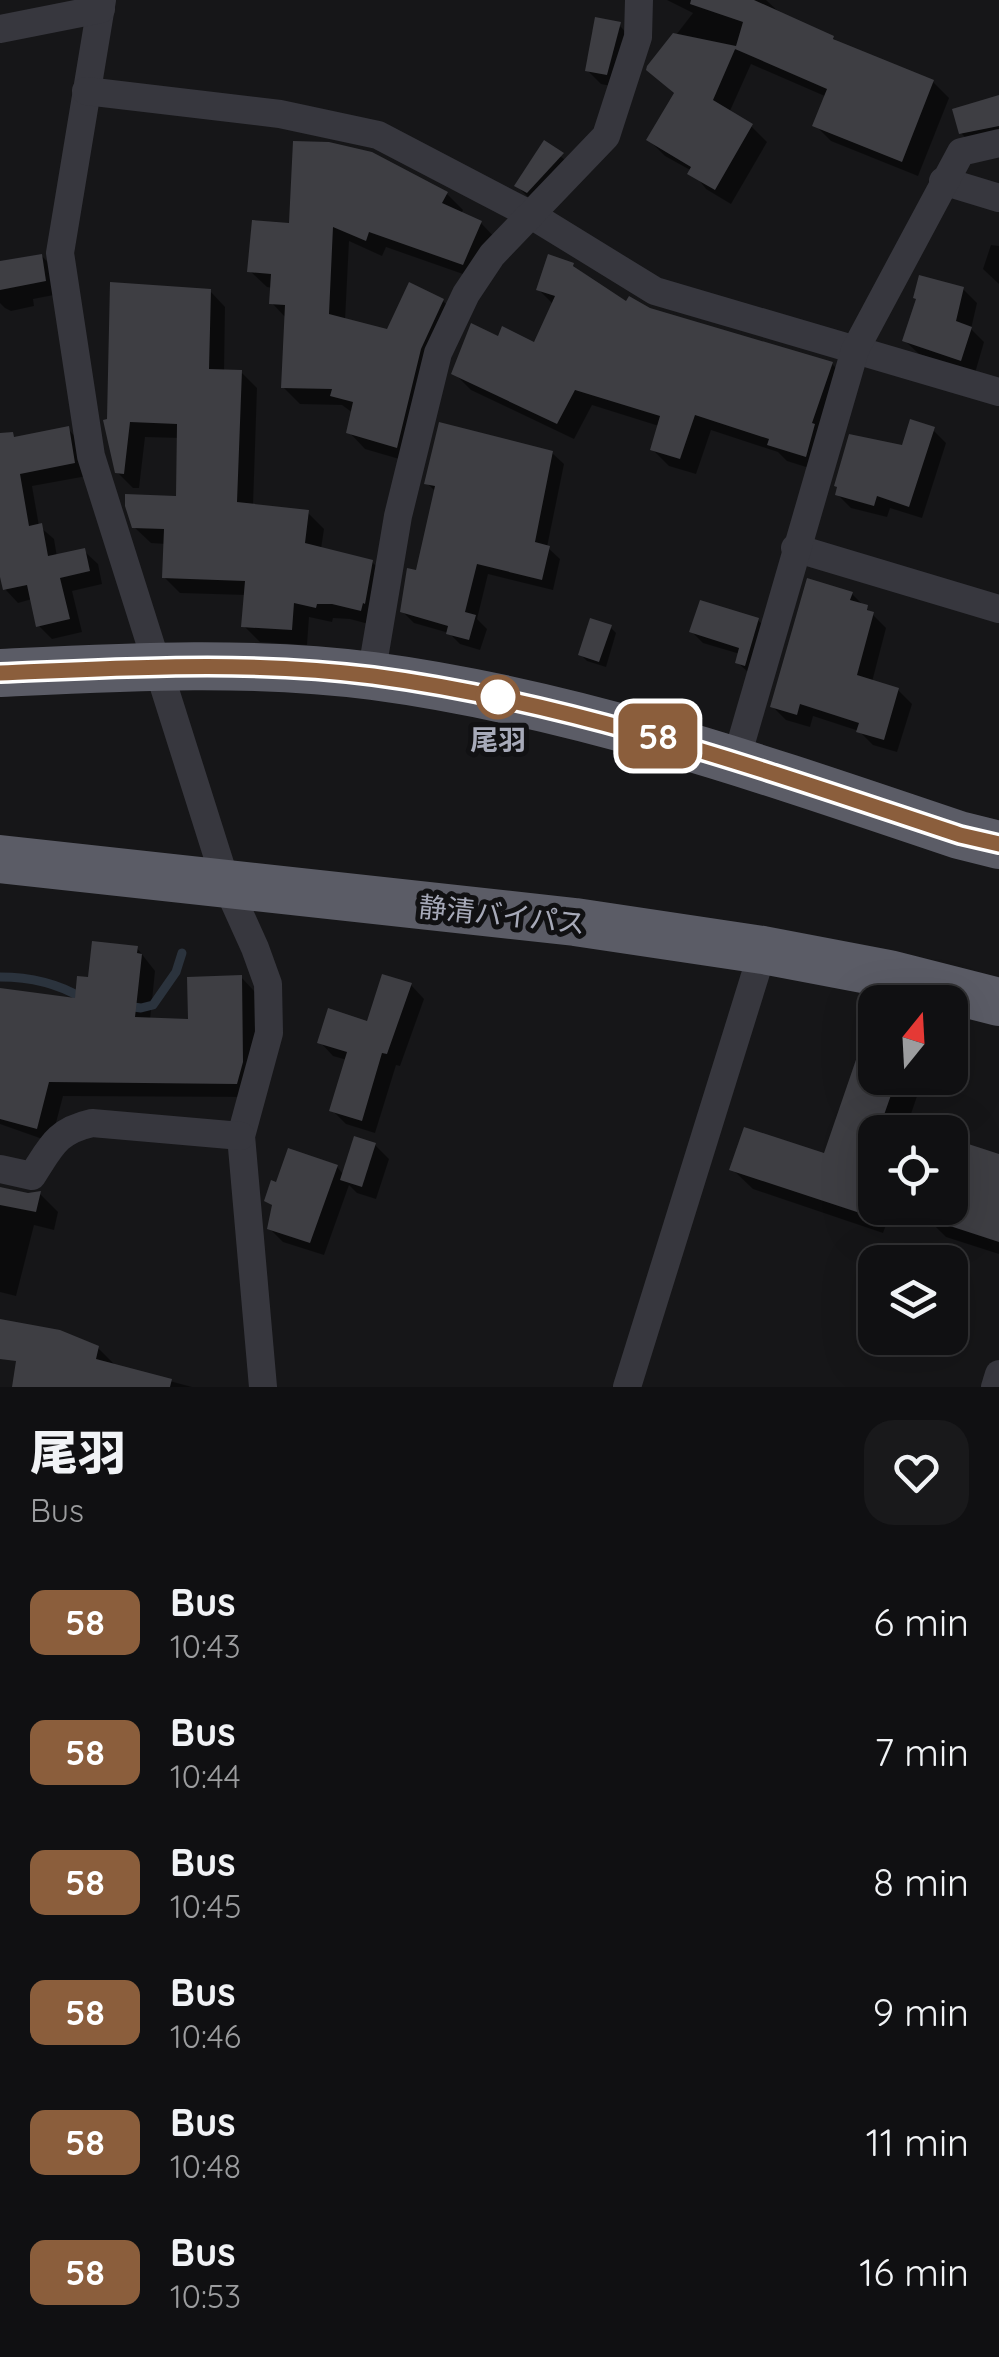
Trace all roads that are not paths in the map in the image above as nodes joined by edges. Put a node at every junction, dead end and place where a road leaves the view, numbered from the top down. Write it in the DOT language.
graph roads {
  1 [pos="639,0"];
  2 [pos="101,5"];
  3 [pos="0,29"];
  4 [pos="86,91"];
  5 [pos="999,143"];
  6 [pos="943,181"];
  7 [pos="999,198"];
  8 [pos="532,216"];
  9 [pos="855,350"];
  10 [pos="999,392"];
  11 [pos="796,548"];
  12 [pos="999,609"];
  13 [pos="155,666"];
  14 [pos="0,673"];
  15 [pos="372,676"];
  16 [pos="736,760"];
  17 [pos="999,844"];
  18 [pos="0,859"];
  19 [pos="227,886"];
  20 [pos="763,950"];
  21 [pos="999,1002"];
  22 [pos="241,1136"];
  23 [pos="0,1169"];
  24 [pos="999,1374"];
  25 [pos="263,1387"];
  26 [pos="626,1387"];
  27 [pos="994,1387"];
  1 -- 8 [label="street"];
  2 -- 3 [label="street"];
  2 -- 4 [label="street"];
  4 -- 8 [label="street"];
  4 -- 13 [label="street"];
  5 -- 6 [label="street"];
  6 -- 7 [label="street"];
  6 -- 9 [label="street"];
  8 -- 9 [label="street"];
  8 -- 15 [label="street"];
  9 -- 10 [label="street"];
  9 -- 11 [label="street"];
  11 -- 12 [label="street"];
  11 -- 16 [label="street"];
  13 -- 14 [label="highway"];
  13 -- 15 [label="highway"];
  13 -- 19 [label="street"];
  15 -- 16 [label="highway"];
  16 -- 17 [label="highway"];
  18 -- 19 [label="highway, 静清バイパス"];
  19 -- 20 [label="highway, 静清バイパス"];
  19 -- 22 [label="street"];
  20 -- 21 [label="highway, 静清バイパス"];
  20 -- 26 [label="street"];
  22 -- 23 [label="street"];
  22 -- 25 [label="street"];
  24 -- 27 [label="street"];
}
